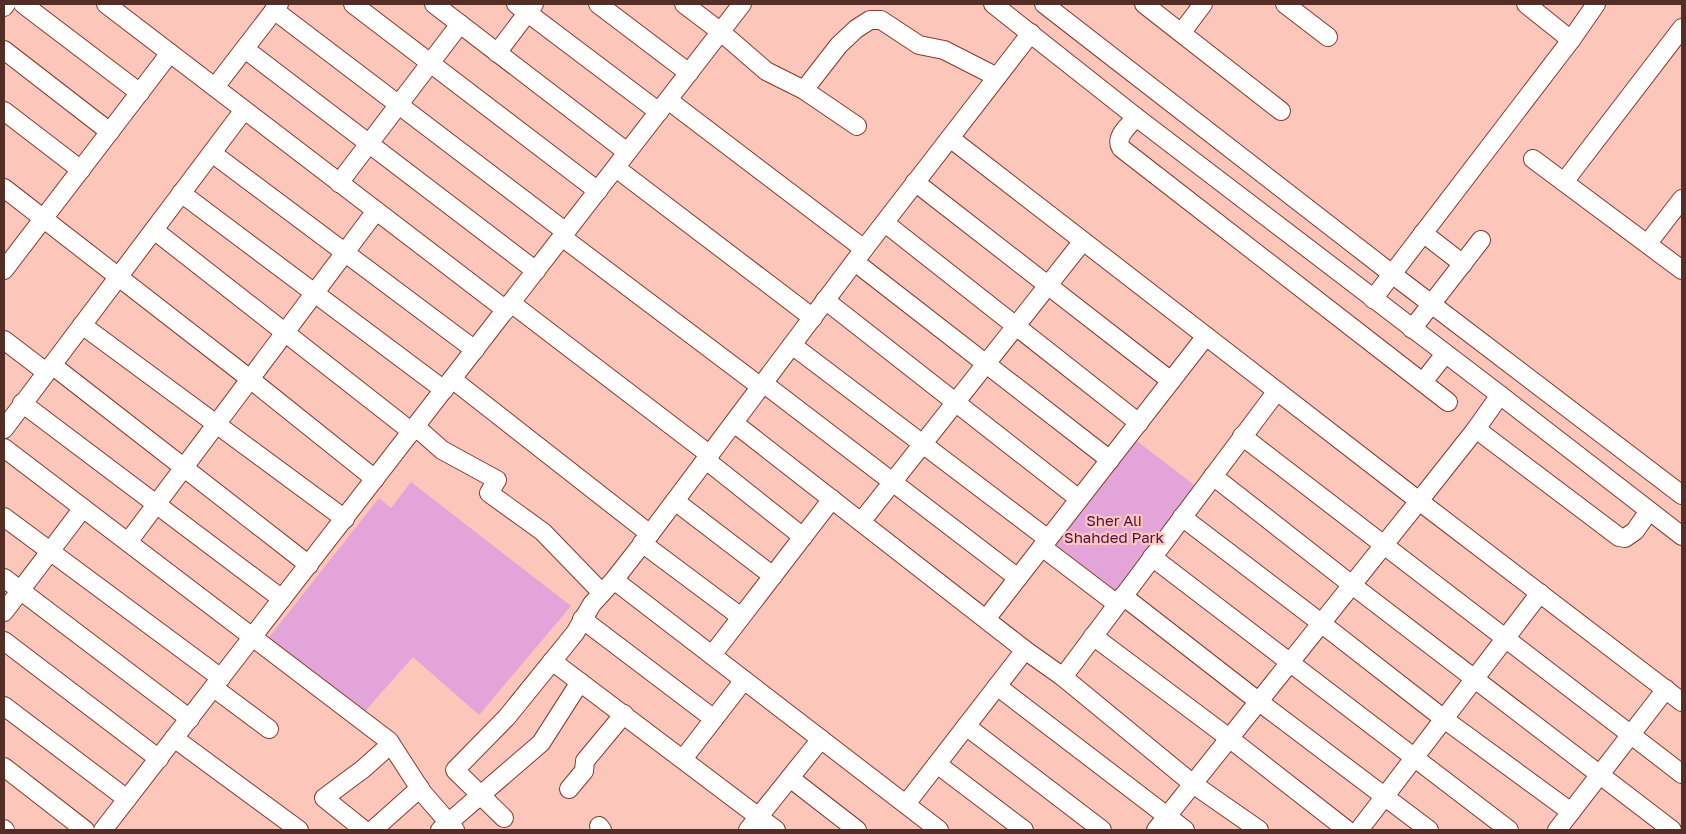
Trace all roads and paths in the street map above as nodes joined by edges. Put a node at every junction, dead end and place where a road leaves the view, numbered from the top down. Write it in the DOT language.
graph roads {
  1 [pos="6,4"];
  2 [pos="24,4"];
  3 [pos="352,4"];
  4 [pos="434,4"];
  5 [pos="598,4"];
  6 [pos="684,4"];
  7 [pos="742,4"];
  8 [pos="994,4"];
  9 [pos="1144,4"];
  10 [pos="1203,4"];
  11 [pos="1285,4"];
  12 [pos="1526,4"];
  13 [pos="1596,4"];
  14 [pos="109,5"];
  15 [pos="1048,5"];
  16 [pos="4,7"];
  17 [pos="277,7"];
  18 [pos="526,7"];
  19 [pos="460,24"];
  20 [pos="1682,28"];
  21 [pos="721,32"];
  22 [pos="1182,32"];
  23 [pos="1031,33"];
  24 [pos="1328,37"];
  25 [pos="1571,40"];
  26 [pos="245,49"];
  27 [pos="4,50"];
  28 [pos="170,53"];
  29 [pos="498,53"];
  30 [pos="430,63"];
  31 [pos="689,74"];
  32 [pos="996,77"];
  33 [pos="215,88"];
  34 [pos="804,90"];
  35 [pos="140,93"];
  36 [pos="399,104"];
  37 [pos="664,106"];
  38 [pos="244,110"];
  39 [pos="4,111"];
  40 [pos="1281,111"];
  41 [pos="1133,120"];
  42 [pos="857,126"];
  43 [pos="110,132"];
  44 [pos="950,138"];
  45 [pos="369,143"];
  46 [pos="627,152"];
  47 [pos="212,153"];
  48 [pos="1533,159"];
  49 [pos="616,168"];
  50 [pos="80,170"];
  51 [pos="915,182"];
  52 [pos="1564,182"];
  53 [pos="339,183"];
  54 [pos="4,188"];
  55 [pos="598,191"];
  56 [pos="182,193"];
  57 [pos="1682,199"];
  58 [pos="376,211"];
  59 [pos="43,219"];
  60 [pos="884,223"];
  61 [pos="154,230"];
  62 [pos="1423,233"];
  63 [pos="564,234"];
  64 [pos="1481,240"];
  65 [pos="1083,241"];
  66 [pos="1648,243"];
  67 [pos="344,253"];
  68 [pos="859,255"];
  69 [pos="1463,264"];
  70 [pos="5,267"];
  71 [pos="1682,270"];
  72 [pos="536,271"];
  73 [pos="1392,274"];
  74 [pos="118,277"];
  75 [pos="1048,285"];
  76 [pos="314,293"];
  77 [pos="1373,299"];
  78 [pos="826,300"];
  79 [pos="1432,304"];
  80 [pos="508,307"];
  81 [pos="813,318"];
  82 [pos="82,325"];
  83 [pos="1016,326"];
  84 [pos="1412,329"];
  85 [pos="284,333"];
  86 [pos="1206,336"];
  87 [pos="4,340"];
  88 [pos="792,345"];
  89 [pos="474,350"];
  90 [pos="986,364"];
  91 [pos="49,369"];
  92 [pos="1433,369"];
  93 [pos="250,379"];
  94 [pos="1171,381"];
  95 [pos="448,385"];
  96 [pos="762,385"];
  97 [pos="1276,391"];
  98 [pos="955,402"];
  99 [pos="1448,402"];
  100 [pos="22,403"];
  101 [pos="1488,412"];
  102 [pos="1139,422"];
  103 [pos="734,423"];
  104 [pos="216,424"];
  105 [pos="4,429"];
  106 [pos="414,429"];
  107 [pos="1242,436"];
  108 [pos="923,444"];
  109 [pos="4,448"];
  110 [pos="708,457"];
  111 [pos="1110,460"];
  112 [pos="184,468"];
  113 [pos="1213,476"];
  114 [pos="375,479"];
  115 [pos="892,482"];
  116 [pos="1682,495"];
  117 [pos="832,499"];
  118 [pos="1080,499"];
  119 [pos="675,500"];
  120 [pos="1419,501"];
  121 [pos="156,504"];
  122 [pos="83,508"];
  123 [pos="1648,513"];
  124 [pos="4,517"];
  125 [pos="1182,517"];
  126 [pos="344,519"];
  127 [pos="861,522"];
  128 [pos="1682,536"];
  129 [pos="802,537"];
  130 [pos="646,539"];
  131 [pos="128,542"];
  132 [pos="1045,543"];
  133 [pos="1383,546"];
  134 [pos="50,551"];
  135 [pos="1152,557"];
  136 [pos="309,565"];
  137 [pos="773,576"];
  138 [pos="4,578"];
  139 [pos="1018,578"];
  140 [pos="614,580"];
  141 [pos="1352,585"];
  142 [pos="20,590"];
  143 [pos="602,593"];
  144 [pos="1540,593"];
  145 [pos="282,599"];
  146 [pos="1120,600"];
  147 [pos="4,612"];
  148 [pos="741,617"];
  149 [pos="582,619"];
  150 [pos="986,619"];
  151 [pos="1321,623"];
  152 [pos="1093,636"];
  153 [pos="253,637"];
  154 [pos="1505,638"];
  155 [pos="4,641"];
  156 [pos="1025,650"];
  157 [pos="712,655"];
  158 [pos="552,660"];
  159 [pos="1290,662"];
  160 [pos="1063,677"];
  161 [pos="1474,678"];
  162 [pos="744,680"];
  163 [pos="580,682"];
  164 [pos="218,683"];
  165 [pos="997,686"];
  166 [pos="1666,689"];
  167 [pos="1258,701"];
  168 [pos="1682,702"];
  169 [pos="4,706"];
  170 [pos="624,714"];
  171 [pos="190,719"];
  172 [pos="714,719"];
  173 [pos="1444,719"];
  174 [pos="966,726"];
  175 [pos="269,729"];
  176 [pos="1630,735"];
  177 [pos="174,738"];
  178 [pos="1229,738"];
  179 [pos="821,739"];
  180 [pos="391,744"];
  181 [pos="1414,758"];
  182 [pos="159,759"];
  183 [pos="683,759"];
  184 [pos="937,764"];
  185 [pos="4,767"];
  186 [pos="1600,774"];
  187 [pos="1682,774"];
  188 [pos="790,778"];
  189 [pos="1193,784"];
  190 [pos="420,788"];
  191 [pos="569,788"];
  192 [pos="481,794"];
  193 [pos="1384,797"];
  194 [pos="127,799"];
  195 [pos="906,804"];
  196 [pos="1571,812"];
  197 [pos="1167,816"];
  198 [pos="504,818"];
  199 [pos="1682,820"];
  200 [pos="754,824"];
  201 [pos="448,828"];
  202 [pos="86,830"];
  203 [pos="104,830"];
  204 [pos="299,830"];
  205 [pos="364,830"];
  206 [pos="373,830"];
  207 [pos="776,830"];
  208 [pos="857,830"];
  209 [pos="939,830"];
  210 [pos="1024,830"];
  211 [pos="1102,830"];
  212 [pos="1156,830"];
  213 [pos="1185,830"];
  214 [pos="1259,830"];
  215 [pos="1347,830"];
  216 [pos="1359,830"];
  217 [pos="1429,830"];
  218 [pos="1509,830"];
  219 [pos="1557,830"];
  220 [pos="1673,830"];
  1 -- 16 [label="street"];
  2 -- 35 [label="street"];
  3 -- 30 [label="street"];
  4 -- 19 [label="street"];
  5 -- 31 [label="street"];
  6 -- 21 [label="street"];
  7 -- 21 [label="street"];
  8 -- 23 [label="street"];
  9 -- 22 [label="street"];
  10 -- 22 [label="street"];
  11 -- 24 [label="street"];
  12 -- 25 [label="street"];
  13 -- 25 [label="street"];
  14 -- 28 [label="street"];
  15 -- 73 [label="street"];
  17 -- 26 [label="street"];
  17 -- 36 [label="street"];
  18 -- 29 [label="street"];
  18 -- 37 [label="street"];
  19 -- 29 [label="street"];
  19 -- 30 [label="street"];
  20 -- 52 [label="street"];
  21 -- 31 [label="street"];
  21 -- 34 [label="street"];
  22 -- 40 [label="street"];
  23 -- 32 [label="street"];
  23 -- 41 [label="street"];
  25 -- 62 [label="street"];
  26 -- 33 [label="street"];
  26 -- 45 [label="street"];
  27 -- 43 [label="street"];
  28 -- 33 [label="street"];
  28 -- 35 [label="street"];
  29 -- 46 [label="street"];
  30 -- 36 [label="street"];
  30 -- 55 [label="street"];
  31 -- 37 [label="street"];
  32 -- 34 [label="street"];
  32 -- 44 [label="street"];
  33 -- 38 [label="street"];
  34 -- 42 [label="street"];
  35 -- 43 [label="street"];
  36 -- 45 [label="street"];
  36 -- 63 [label="street"];
  37 -- 46 [label="street"];
  37 -- 68 [label="street"];
  38 -- 47 [label="street"];
  38 -- 53 [label="street"];
  39 -- 50 [label="street"];
  41 -- 77 [label="street"];
  41 -- 92 [label="street"];
  43 -- 50 [label="street"];
  44 -- 51 [label="street"];
  44 -- 65 [label="street"];
  45 -- 53 [label="street"];
  45 -- 72 [label="street"];
  46 -- 49 [label="street"];
  47 -- 56 [label="street"];
  47 -- 67 [label="street"];
  48 -- 52 [label="street"];
  49 -- 55 [label="street"];
  49 -- 81 [label="street"];
  50 -- 59 [label="street"];
  51 -- 60 [label="street"];
  51 -- 75 [label="street"];
  52 -- 66 [label="street"];
  53 -- 58 [label="street"];
  54 -- 59 [label="street"];
  55 -- 63 [label="street"];
  56 -- 61 [label="street"];
  56 -- 76 [label="street"];
  57 -- 66 [label="street"];
  58 -- 67 [label="street"];
  58 -- 80 [label="street"];
  59 -- 70 [label="street"];
  59 -- 74 [label="street"];
  60 -- 68 [label="street"];
  60 -- 83 [label="street"];
  61 -- 74 [label="street"];
  61 -- 85 [label="street"];
  62 -- 69 [label="street"];
  62 -- 73 [label="street"];
  63 -- 72 [label="street"];
  63 -- 96 [label="street"];
  64 -- 69 [label="street"];
  65 -- 75 [label="street"];
  65 -- 86 [label="street"];
  66 -- 71 [label="street"];
  67 -- 76 [label="street"];
  67 -- 89 [label="street"];
  68 -- 78 [label="street"];
  68 -- 90 [label="street"];
  69 -- 79 [label="street"];
  72 -- 80 [label="street"];
  73 -- 77 [label="street"];
  73 -- 79 [label="street"];
  74 -- 82 [label="street"];
  74 -- 93 [label="street"];
  75 -- 83 [label="street"];
  75 -- 94 [label="street"];
  76 -- 85 [label="street"];
  76 -- 95 [label="street"];
  77 -- 84 [label="street"];
  78 -- 81 [label="street"];
  78 -- 98 [label="street"];
  79 -- 84 [label="street"];
  79 -- 116 [label="street"];
  80 -- 89 [label="street"];
  80 -- 110 [label="street"];
  81 -- 88 [label="street"];
  82 -- 91 [label="street"];
  82 -- 104 [label="street"];
  83 -- 90 [label="street"];
  83 -- 102 [label="street"];
  84 -- 92 [label="street"];
  85 -- 93 [label="street"];
  85 -- 106 [label="street"];
  86 -- 94 [label="street"];
  86 -- 97 [label="street"];
  87 -- 91 [label="street"];
  88 -- 96 [label="street"];
  88 -- 108 [label="street"];
  89 -- 95 [label="street"];
  90 -- 98 [label="street"];
  90 -- 111 [label="street"];
  91 -- 100 [label="street"];
  91 -- 112 [label="street"];
  92 -- 99 [label="street"];
  92 -- 101 [label="street"];
  93 -- 104 [label="street"];
  93 -- 114 [label="street"];
  94 -- 102 [label="street"];
  95 -- 106 [label="street"];
  95 -- 130 [label="street"];
  96 -- 103 [label="street"];
  96 -- 115 [label="street"];
  97 -- 107 [label="street"];
  97 -- 120 [label="street"];
  98 -- 108 [label="street"];
  98 -- 118 [label="street"];
  100 -- 105 [label="street"];
  100 -- 121 [label="street"];
  101 -- 120 [label="street"];
  101 -- 123 [label="street"];
  101 -- 123 [label="street"];
  102 -- 111 [label="street"];
  103 -- 110 [label="street"];
  103 -- 117 [label="street"];
  104 -- 112 [label="street"];
  104 -- 126 [label="street"];
  106 -- 114 [label="street"];
  106 -- 143 [label="street"];
  107 -- 113 [label="street"];
  107 -- 133 [label="street"];
  108 -- 115 [label="street"];
  108 -- 132 [label="street"];
  109 -- 122 [label="street"];
  110 -- 119 [label="street"];
  110 -- 129 [label="street"];
  111 -- 118 [label="street"];
  112 -- 121 [label="street"];
  112 -- 136 [label="street"];
  113 -- 125 [label="street"];
  113 -- 141 [label="street"];
  114 -- 126 [label="street"];
  115 -- 127 [label="street"];
  115 -- 139 [label="street"];
  117 -- 127 [label="street"];
  117 -- 129 [label="street"];
  118 -- 132 [label="street"];
  119 -- 130 [label="street"];
  119 -- 137 [label="street"];
  120 -- 133 [label="street"];
  120 -- 144 [label="street"];
  121 -- 131 [label="street"];
  121 -- 145 [label="street"];
  122 -- 131 [label="street"];
  122 -- 134 [label="street"];
  123 -- 128 [label="street"];
  124 -- 134 [label="street"];
  125 -- 135 [label="street"];
  125 -- 151 [label="street"];
  126 -- 136 [label="street"];
  127 -- 150 [label="street"];
  129 -- 137 [label="street"];
  130 -- 140 [label="street"];
  130 -- 148 [label="street"];
  131 -- 153 [label="street"];
  132 -- 139 [label="street"];
  132 -- 146 [label="street"];
  133 -- 141 [label="street"];
  133 -- 154 [label="street"];
  134 -- 142 [label="street"];
  134 -- 164 [label="street"];
  135 -- 146 [label="street"];
  135 -- 159 [label="street"];
  136 -- 145 [label="street"];
  137 -- 148 [label="street"];
  138 -- 142 [label="street"];
  139 -- 150 [label="street"];
  140 -- 143 [label="street"];
  140 -- 157 [label="street"];
  141 -- 151 [label="street"];
  141 -- 161 [label="street"];
  142 -- 147 [label="street"];
  142 -- 171 [label="street"];
  143 -- 149 [label="street"];
  144 -- 154 [label="street"];
  144 -- 166 [label="street"];
  145 -- 153 [label="street"];
  146 -- 152 [label="street"];
  146 -- 167 [label="street"];
  148 -- 157 [label="street"];
  149 -- 158 [label="street"];
  149 -- 172 [label="street"];
  150 -- 156 [label="street"];
  151 -- 159 [label="street"];
  151 -- 173 [label="street"];
  152 -- 160 [label="street"];
  152 -- 178 [label="street"];
  153 -- 164 [label="street"];
  153 -- 180 [label="street"];
  154 -- 161 [label="street"];
  154 -- 176 [label="street"];
  155 -- 182 [label="street"];
  156 -- 160 [label="street"];
  156 -- 165 [label="street"];
  157 -- 162 [label="street"];
  158 -- 163 [label="street"];
  158 -- 192 [label="street"];
  159 -- 167 [label="street"];
  159 -- 181 [label="street"];
  160 -- 189 [label="street"];
  161 -- 173 [label="street"];
  161 -- 186 [label="street"];
  162 -- 172 [label="street"];
  162 -- 179 [label="street"];
  163 -- 170 [label="street"];
  163 -- 192 [label="street"];
  164 -- 171 [label="street"];
  164 -- 175 [label="street"];
  165 -- 174 [label="street"];
  165 -- 197 [label="street"];
  166 -- 168 [label="street"];
  166 -- 176 [label="street"];
  167 -- 178 [label="street"];
  167 -- 193 [label="street"];
  169 -- 194 [label="street"];
  170 -- 183 [label="street"];
  170 -- 191 [label="street"];
  171 -- 177 [label="street"];
  172 -- 183 [label="street"];
  173 -- 181 [label="street"];
  173 -- 196 [label="street"];
  174 -- 184 [label="street"];
  174 -- 211 [label="street"];
  176 -- 186 [label="street"];
  176 -- 187 [label="street"];
  177 -- 182 [label="street"];
  177 -- 204 [label="street"];
  178 -- 189 [label="street"];
  178 -- 215 [label="street"];
  179 -- 188 [label="street"];
  179 -- 195 [label="street"];
  180 -- 190 [label="street"];
  180 -- 205 [label="street"];
  181 -- 193 [label="street"];
  181 -- 218 [label="street"];
  182 -- 194 [label="street"];
  183 -- 200 [label="street"];
  184 -- 195 [label="street"];
  184 -- 210 [label="street"];
  185 -- 202 [label="street"];
  186 -- 196 [label="street"];
  186 -- 220 [label="street"];
  188 -- 200 [label="street"];
  188 -- 208 [label="street"];
  189 -- 197 [label="street"];
  189 -- 214 [label="street"];
  190 -- 201 [label="street"];
  190 -- 206 [label="street"];
  192 -- 198 [label="street"];
  192 -- 201 [label="street"];
  193 -- 216 [label="street"];
  193 -- 217 [label="street"];
  194 -- 203 [label="street"];
  195 -- 209 [label="street"];
  196 -- 219 [label="street"];
  197 -- 212 [label="street"];
  197 -- 213 [label="street"];
  199 -- 220 [label="street"];
  200 -- 207 [label="street"];
}
